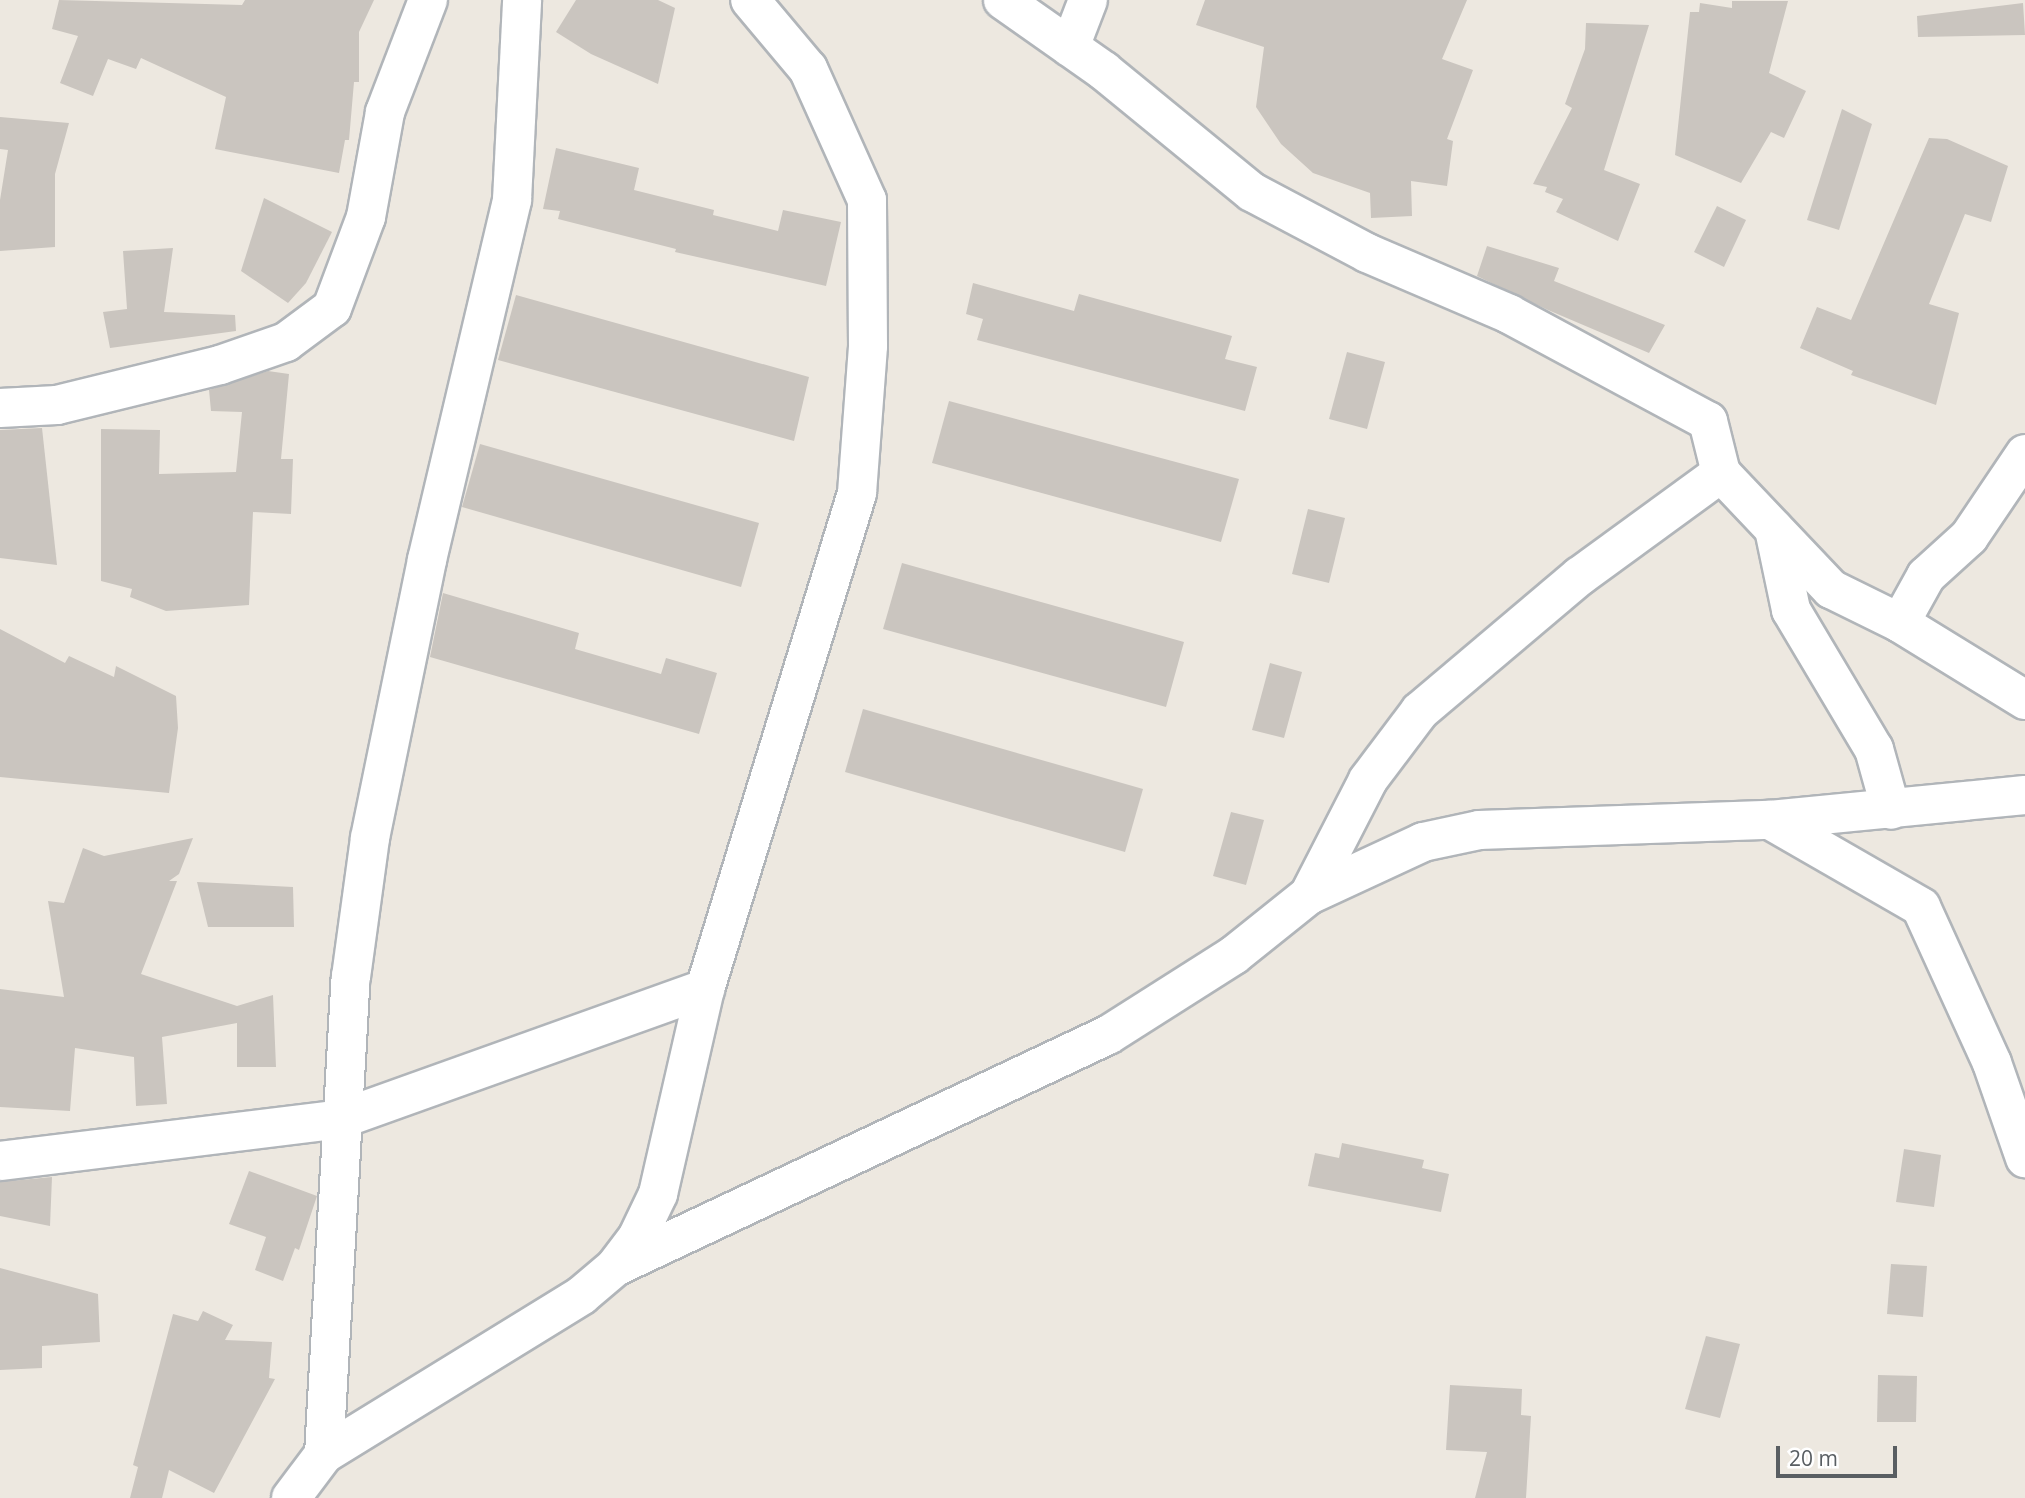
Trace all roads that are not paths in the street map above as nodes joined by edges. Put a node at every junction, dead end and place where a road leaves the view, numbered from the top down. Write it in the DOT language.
graph roads {
  1 [pos="428,0"];
  2 [pos="522,0"];
  3 [pos="750,0"];
  4 [pos="1003,0"];
  5 [pos="1088,0"];
  6 [pos="1070,47"];
  7 [pos="0,408"];
  8 [pos="2025,454"];
  9 [pos="1721,473"];
  10 [pos="1774,529"];
  11 [pos="1900,623"];
  12 [pos="2025,700"];
  13 [pos="2025,795"];
  14 [pos="1891,810"];
  15 [pos="1770,820"];
  16 [pos="1308,895"];
  17 [pos="705,989"];
  18 [pos="341,1119"];
  19 [pos="2025,1158"];
  20 [pos="0,1161"];
  21 [pos="615,1267"];
  22 [pos="324,1454"];
  23 [pos="290,1498"];
  1 -- 7 [label="street"];
  2 -- 18 [label="street"];
  3 -- 17 [label="street"];
  4 -- 6 [label="street"];
  5 -- 6 [label="street"];
  6 -- 9 [label="street"];
  8 -- 11 [label="street"];
  9 -- 10 [label="street"];
  9 -- 16 [label="street"];
  10 -- 11 [label="street"];
  10 -- 14 [label="street"];
  11 -- 12 [label="street"];
  13 -- 14 [label="street"];
  14 -- 15 [label="street"];
  15 -- 16 [label="street"];
  15 -- 19 [label="street"];
  16 -- 21 [label="street"];
  17 -- 18 [label="street"];
  17 -- 21 [label="street"];
  18 -- 20 [label="street"];
  18 -- 22 [label="street"];
  21 -- 22 [label="street"];
  22 -- 23 [label="street"];
}
